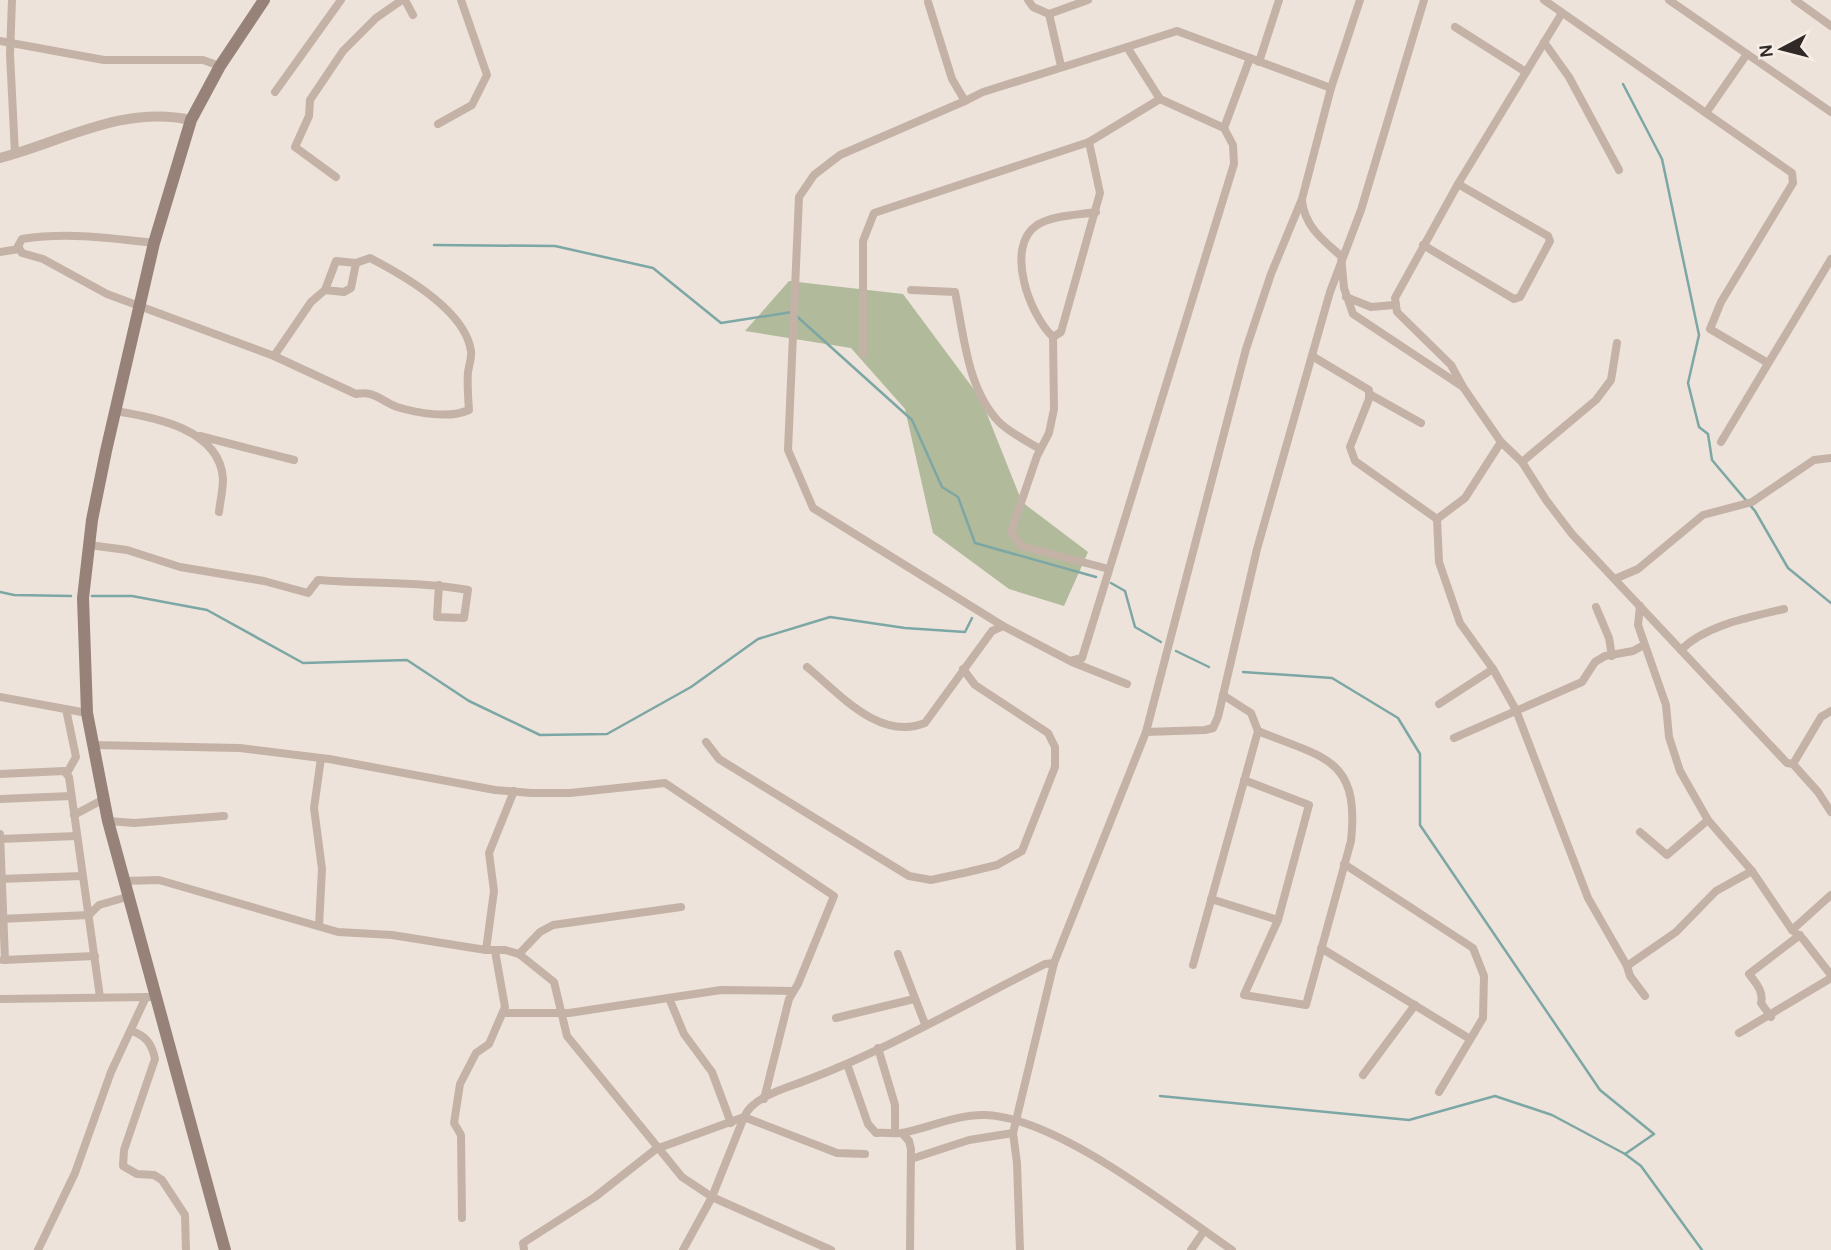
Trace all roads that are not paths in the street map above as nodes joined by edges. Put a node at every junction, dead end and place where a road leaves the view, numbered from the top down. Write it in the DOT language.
graph roads {
  1 [pos="12,0"];
  2 [pos="264,0"];
  3 [pos="341,0"];
  4 [pos="403,0"];
  5 [pos="1028,0"];
  6 [pos="1088,0"];
  7 [pos="1279,0"];
  8 [pos="1360,0"];
  9 [pos="1424,0"];
  10 [pos="1544,0"];
  11 [pos="1669,0"];
  12 [pos="1795,0"];
  13 [pos="464,1"];
  14 [pos="928,2"];
  15 [pos="1562,13"];
  16 [pos="1049,14"];
  17 [pos="413,15"];
  18 [pos="1831,26"];
  19 [pos="1455,27"];
  20 [pos="0,41"];
  21 [pos="11,42"];
  22 [pos="1544,42"];
  23 [pos="1127,47"];
  24 [pos="1747,54"];
  25 [pos="1250,58"];
  26 [pos="1259,62"];
  27 [pos="220,66"];
  28 [pos="1061,66"];
  29 [pos="1526,72"];
  30 [pos="1331,88"];
  31 [pos="275,92"];
  32 [pos="1160,99"];
  33 [pos="965,101"];
  34 [pos="1831,112"];
  35 [pos="1706,113"];
  36 [pos="191,120"];
  37 [pos="438,124"];
  38 [pos="1224,128"];
  39 [pos="1089,142"];
  40 [pos="15,154"];
  41 [pos="0,158"];
  42 [pos="1619,170"];
  43 [pos="336,177"];
  44 [pos="1458,184"];
  45 [pos="1302,198"];
  46 [pos="1096,212"];
  47 [pos="154,243"];
  48 [pos="1423,245"];
  49 [pos="19,249"];
  50 [pos="0,252"];
  51 [pos="1341,256"];
  52 [pos="1831,259"];
  53 [pos="356,263"];
  54 [pos="325,290"];
  55 [pos="911,290"];
  56 [pos="1346,297"];
  57 [pos="1394,306"];
  58 [pos="140,307"];
  59 [pos="1053,337"];
  60 [pos="1616,343"];
  61 [pos="863,354"];
  62 [pos="274,356"];
  63 [pos="1312,356"];
  64 [pos="1768,363"];
  65 [pos="1463,387"];
  66 [pos="1371,395"];
  67 [pos="115,411"];
  68 [pos="1421,423"];
  69 [pos="200,436"];
  70 [pos="1501,442"];
  71 [pos="1721,442"];
  72 [pos="1041,449"];
  73 [pos="1831,458"];
  74 [pos="294,460"];
  75 [pos="1522,461"];
  76 [pos="219,512"];
  77 [pos="1437,519"];
  78 [pos="89,545"];
  79 [pos="1109,569"];
  80 [pos="1617,578"];
  81 [pos="439,585"];
  82 [pos="1596,607"];
  83 [pos="1640,607"];
  84 [pos="1784,609"];
  85 [pos="1003,626"];
  86 [pos="1644,645"];
  87 [pos="1681,650"];
  88 [pos="1612,656"];
  89 [pos="1070,661"];
  90 [pos="807,667"];
  91 [pos="963,669"];
  92 [pos="1493,669"];
  93 [pos="1128,684"];
  94 [pos="1223,695"];
  95 [pos="0,697"];
  96 [pos="1439,704"];
  97 [pos="66,709"];
  98 [pos="1516,710"];
  99 [pos="1831,711"];
  100 [pos="86,713"];
  101 [pos="1146,732"];
  102 [pos="1258,732"];
  103 [pos="1454,738"];
  104 [pos="706,742"];
  105 [pos="92,745"];
  106 [pos="321,758"];
  107 [pos="1793,764"];
  108 [pos="0,774"];
  109 [pos="67,774"];
  110 [pos="1244,780"];
  111 [pos="514,791"];
  112 [pos="71,796"];
  113 [pos="0,799"];
  114 [pos="104,799"];
  115 [pos="1831,812"];
  116 [pos="74,815"];
  117 [pos="225,816"];
  118 [pos="1708,820"];
  119 [pos="108,821"];
  120 [pos="1640,832"];
  121 [pos="0,834"];
  122 [pos="77,836"];
  123 [pos="0,839"];
  124 [pos="1344,864"];
  125 [pos="1752,871"];
  126 [pos="82,876"];
  127 [pos="1,879"];
  128 [pos="123,881"];
  129 [pos="1831,895"];
  130 [pos="127,897"];
  131 [pos="1211,899"];
  132 [pos="681,907"];
  133 [pos="89,915"];
  134 [pos="2,918"];
  135 [pos="1279,920"];
  136 [pos="319,926"];
  137 [pos="1796,933"];
  138 [pos="1321,948"];
  139 [pos="491,951"];
  140 [pos="519,954"];
  141 [pos="898,954"];
  142 [pos="95,956"];
  143 [pos="3,960"];
  144 [pos="1054,963"];
  145 [pos="1193,965"];
  146 [pos="1627,966"];
  147 [pos="1831,977"];
  148 [pos="793,990"];
  149 [pos="1645,996"];
  150 [pos="100,997"];
  151 [pos="150,997"];
  152 [pos="669,998"];
  153 [pos="0,999"];
  154 [pos="914,999"];
  155 [pos="1415,1005"];
  156 [pos="503,1013"];
  157 [pos="562,1014"];
  158 [pos="1771,1017"];
  159 [pos="836,1018"];
  160 [pos="925,1024"];
  161 [pos="132,1031"];
  162 [pos="1740,1032"];
  163 [pos="1470,1039"];
  164 [pos="878,1048"];
  165 [pos="847,1064"];
  166 [pos="1363,1075"];
  167 [pos="1439,1092"];
  168 [pos="764,1099"];
  169 [pos="744,1117"];
  170 [pos="1018,1120"];
  171 [pos="731,1122"];
  172 [pos="898,1132"];
  173 [pos="1013,1133"];
  174 [pos="656,1149"];
  175 [pos="865,1154"];
  176 [pos="911,1159"];
  177 [pos="712,1197"];
  178 [pos="462,1218"];
  179 [pos="1204,1231"];
  180 [pos="812,1246"];
  181 [pos="38,1250"];
  182 [pos="186,1250"];
  183 [pos="225,1250"];
  184 [pos="524,1250"];
  185 [pos="683,1250"];
  186 [pos="831,1250"];
  187 [pos="910,1250"];
  188 [pos="1020,1250"];
  189 [pos="1191,1250"];
  190 [pos="1231,1250"];
  1 -- 21 [label="street"];
  2 -- 27 [label="main road"];
  3 -- 31 [label="street"];
  4 -- 17 [label="street"];
  4 -- 43 [label="street"];
  5 -- 16 [label="street"];
  6 -- 16 [label="street"];
  7 -- 26 [label="street"];
  8 -- 30 [label="street"];
  9 -- 51 [label="street"];
  10 -- 15 [label="street"];
  11 -- 24 [label="street"];
  12 -- 18 [label="street"];
  13 -- 37 [label="street"];
  14 -- 33 [label="street"];
  15 -- 22 [label="street"];
  15 -- 35 [label="street"];
  16 -- 28 [label="street"];
  19 -- 29 [label="street"];
  20 -- 21 [label="street"];
  21 -- 27 [label="street"];
  21 -- 40 [label="street"];
  22 -- 29 [label="street"];
  22 -- 42 [label="street"];
  23 -- 25 [label="street"];
  23 -- 28 [label="street"];
  23 -- 32 [label="street"];
  24 -- 34 [label="street"];
  24 -- 35 [label="street"];
  25 -- 26 [label="street"];
  25 -- 38 [label="street"];
  26 -- 30 [label="street"];
  27 -- 36 [label="main road"];
  28 -- 33 [label="street"];
  29 -- 44 [label="street"];
  30 -- 45 [label="street"];
  32 -- 38 [label="street"];
  32 -- 39 [label="street"];
  33 -- 85 [label="street"];
  35 -- 64 [label="street"];
  36 -- 40 [label="street"];
  36 -- 47 [label="main road"];
  38 -- 79 [label="street"];
  39 -- 46 [label="street"];
  39 -- 61 [label="street"];
  40 -- 41 [label="street"];
  44 -- 48 [label="street"];
  44 -- 48 [label="street"];
  45 -- 51 [label="street"];
  45 -- 101 [label="street"];
  46 -- 59 [label="street"];
  46 -- 59 [label="street"];
  47 -- 49 [label="street"];
  47 -- 58 [label="main road"];
  48 -- 57 [label="street"];
  49 -- 50 [label="street"];
  49 -- 58 [label="street"];
  51 -- 56 [label="street"];
  51 -- 63 [label="street"];
  52 -- 64 [label="street"];
  53 -- 54 [label="street"];
  53 -- 54 [label="street"];
  53 -- 62 [label="street"];
  54 -- 62 [label="street"];
  55 -- 72 [label="street"];
  56 -- 57 [label="street"];
  56 -- 65 [label="street"];
  57 -- 65 [label="street"];
  58 -- 62 [label="street"];
  58 -- 67 [label="main road"];
  59 -- 72 [label="street"];
  60 -- 75 [label="street"];
  63 -- 66 [label="street"];
  63 -- 94 [label="street"];
  64 -- 71 [label="street"];
  65 -- 70 [label="street"];
  66 -- 68 [label="street"];
  66 -- 77 [label="street"];
  67 -- 69 [label="street"];
  67 -- 78 [label="main road"];
  69 -- 74 [label="street"];
  69 -- 76 [label="street"];
  70 -- 75 [label="street"];
  70 -- 77 [label="street"];
  72 -- 79 [label="street"];
  73 -- 80 [label="street"];
  75 -- 80 [label="street"];
  77 -- 92 [label="street"];
  78 -- 81 [label="street"];
  78 -- 100 [label="main road"];
  79 -- 89 [label="street"];
  80 -- 83 [label="street"];
  81 -- 81 [label="street"];
  82 -- 88 [label="street"];
  83 -- 86 [label="street"];
  83 -- 87 [label="street"];
  84 -- 87 [label="street"];
  85 -- 89 [label="street"];
  85 -- 91 [label="street"];
  86 -- 88 [label="street"];
  86 -- 118 [label="street"];
  87 -- 107 [label="street"];
  88 -- 98 [label="street"];
  89 -- 93 [label="street"];
  90 -- 91 [label="street"];
  91 -- 104 [label="street"];
  92 -- 96 [label="street"];
  92 -- 98 [label="street"];
  94 -- 101 [label="street"];
  94 -- 102 [label="street"];
  95 -- 97 [label="street"];
  97 -- 100 [label="street"];
  97 -- 109 [label="street"];
  98 -- 103 [label="street"];
  98 -- 146 [label="street"];
  99 -- 107 [label="street"];
  100 -- 105 [label="main road"];
  101 -- 144 [label="street"];
  102 -- 110 [label="street"];
  102 -- 124 [label="street"];
  105 -- 106 [label="street"];
  105 -- 114 [label="main road"];
  106 -- 111 [label="street"];
  106 -- 136 [label="street"];
  107 -- 115 [label="street"];
  108 -- 109 [label="street"];
  109 -- 112 [label="street"];
  110 -- 131 [label="street"];
  110 -- 135 [label="street"];
  111 -- 139 [label="street"];
  111 -- 148 [label="street"];
  112 -- 113 [label="street"];
  112 -- 116 [label="street"];
  114 -- 116 [label="street"];
  114 -- 119 [label="main road"];
  116 -- 122 [label="street"];
  117 -- 119 [label="street"];
  118 -- 120 [label="street"];
  118 -- 125 [label="street"];
  119 -- 128 [label="main road"];
  121 -- 123 [label="street"];
  122 -- 123 [label="street"];
  122 -- 126 [label="street"];
  123 -- 127 [label="street"];
  124 -- 138 [label="street"];
  124 -- 163 [label="street"];
  125 -- 137 [label="street"];
  125 -- 146 [label="street"];
  126 -- 127 [label="street"];
  126 -- 133 [label="street"];
  127 -- 134 [label="street"];
  128 -- 130 [label="main road"];
  128 -- 136 [label="street"];
  129 -- 137 [label="street"];
  130 -- 133 [label="street"];
  130 -- 151 [label="main road"];
  131 -- 135 [label="street"];
  131 -- 145 [label="street"];
  132 -- 140 [label="street"];
  133 -- 134 [label="street"];
  133 -- 142 [label="street"];
  134 -- 143 [label="street"];
  135 -- 138 [label="street"];
  136 -- 139 [label="street"];
  137 -- 147 [label="street"];
  137 -- 158 [label="street"];
  138 -- 155 [label="street"];
  139 -- 140 [label="street"];
  139 -- 156 [label="street"];
  140 -- 157 [label="street"];
  141 -- 154 [label="street"];
  142 -- 143 [label="street"];
  142 -- 150 [label="street"];
  144 -- 160 [label="street"];
  144 -- 170 [label="street"];
  146 -- 149 [label="street"];
  147 -- 158 [label="street"];
  148 -- 152 [label="street"];
  148 -- 168 [label="street"];
  150 -- 151 [label="street"];
  150 -- 153 [label="street"];
  151 -- 161 [label="street"];
  151 -- 183 [label="main road"];
  152 -- 157 [label="street"];
  152 -- 171 [label="street"];
  154 -- 159 [label="street"];
  154 -- 160 [label="street"];
  155 -- 163 [label="street"];
  155 -- 166 [label="street"];
  156 -- 157 [label="street"];
  156 -- 178 [label="street"];
  157 -- 174 [label="street"];
  158 -- 162 [label="street"];
  160 -- 164 [label="street"];
  161 -- 181 [label="street"];
  161 -- 182 [label="street"];
  163 -- 167 [label="street"];
  164 -- 165 [label="street"];
  164 -- 172 [label="street"];
  165 -- 168 [label="street"];
  165 -- 172 [label="street"];
  168 -- 169 [label="street"];
  169 -- 171 [label="street"];
  169 -- 175 [label="street"];
  169 -- 177 [label="street"];
  170 -- 172 [label="street"];
  170 -- 173 [label="street"];
  170 -- 179 [label="street"];
  171 -- 174 [label="street"];
  172 -- 176 [label="street"];
  173 -- 176 [label="street"];
  173 -- 188 [label="street"];
  174 -- 177 [label="street"];
  174 -- 184 [label="street"];
  176 -- 187 [label="street"];
  177 -- 180 [label="street"];
  177 -- 185 [label="street"];
  179 -- 189 [label="street"];
  179 -- 190 [label="street"];
  180 -- 186 [label="street"];
}
